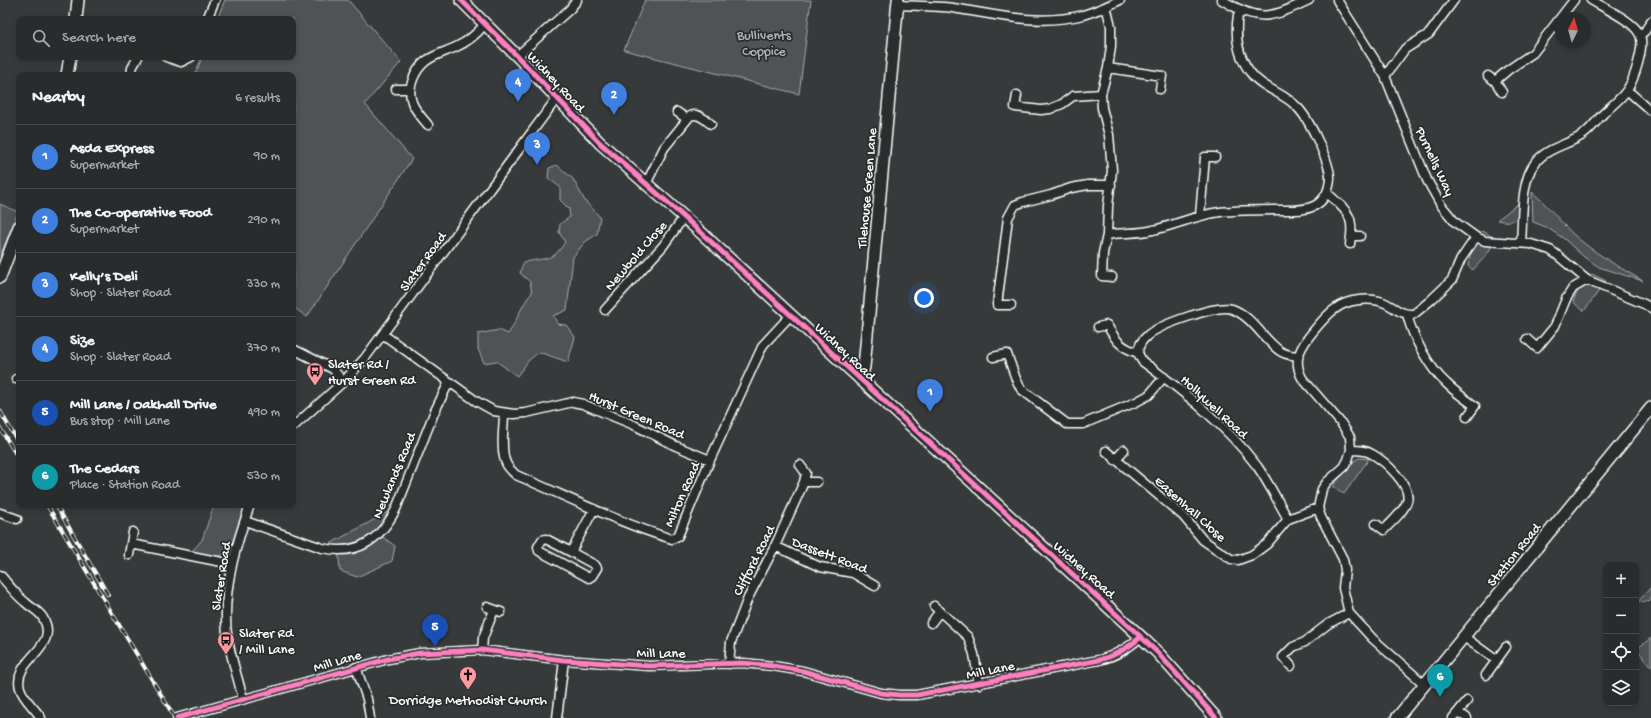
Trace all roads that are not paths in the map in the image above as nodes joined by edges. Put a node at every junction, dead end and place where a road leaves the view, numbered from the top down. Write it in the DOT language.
graph roads {
  1 [pos="78,0"];
  2 [pos="216,0"];
  3 [pos="461,0"];
  4 [pos="577,0"];
  5 [pos="1120,0"];
  6 [pos="1222,0"];
  7 [pos="1309,0"];
  8 [pos="1337,0"];
  9 [pos="1454,0"];
  10 [pos="1574,0"];
  11 [pos="1591,0"];
  12 [pos="898,3"];
  13 [pos="1296,3"];
  14 [pos="1101,9"];
  15 [pos="1244,12"];
  16 [pos="76,16"];
  17 [pos="208,16"];
  18 [pos="1651,21"];
  19 [pos="484,25"];
  20 [pos="1640,35"];
  21 [pos="517,56"];
  22 [pos="70,60"];
  23 [pos="136,60"];
  24 [pos="175,60"];
  25 [pos="185,60"];
  26 [pos="1108,68"];
  27 [pos="68,72"];
  28 [pos="131,72"];
  29 [pos="1385,76"];
  30 [pos="396,89"];
  31 [pos="410,89"];
  32 [pos="1160,89"];
  33 [pos="1627,90"];
  34 [pos="1502,92"];
  35 [pos="1101,94"];
  36 [pos="1017,96"];
  37 [pos="557,98"];
  38 [pos="1651,111"];
  39 [pos="677,112"];
  40 [pos="687,119"];
  41 [pos="711,124"];
  42 [pos="428,125"];
  43 [pos="1215,157"];
  44 [pos="646,184"];
  45 [pos="1111,185"];
  46 [pos="1327,193"];
  47 [pos="1200,216"];
  48 [pos="684,217"];
  49 [pos="16,235"];
  50 [pos="1108,235"];
  51 [pos="1476,237"];
  52 [pos="1354,238"];
  53 [pos="1522,243"];
  54 [pos="0,277"];
  55 [pos="1112,277"];
  56 [pos="1587,280"];
  57 [pos="1011,305"];
  58 [pos="1651,308"];
  59 [pos="605,310"];
  60 [pos="1407,314"];
  61 [pos="790,316"];
  62 [pos="1098,327"];
  63 [pos="384,335"];
  64 [pos="1527,339"];
  65 [pos="296,351"];
  66 [pos="1138,353"];
  67 [pos="1297,356"];
  68 [pos="993,357"];
  69 [pos="1164,377"];
  70 [pos="860,378"];
  71 [pos="343,382"];
  72 [pos="449,382"];
  73 [pos="1651,408"];
  74 [pos="504,413"];
  75 [pos="1467,418"];
  76 [pos="296,424"];
  77 [pos="1124,450"];
  78 [pos="1351,450"];
  79 [pos="1106,451"];
  80 [pos="710,460"];
  81 [pos="1115,460"];
  82 [pos="800,465"];
  83 [pos="804,482"];
  84 [pos="818,482"];
  85 [pos="249,508"];
  86 [pos="1318,508"];
  87 [pos="594,509"];
  88 [pos="0,513"];
  89 [pos="17,519"];
  90 [pos="1288,519"];
  91 [pos="245,521"];
  92 [pos="1376,524"];
  93 [pos="133,532"];
  94 [pos="131,544"];
  95 [pos="775,546"];
  96 [pos="571,552"];
  97 [pos="130,555"];
  98 [pos="232,564"];
  99 [pos="0,576"];
  100 [pos="875,586"];
  101 [pos="494,609"];
  102 [pos="1349,613"];
  103 [pos="931,623"];
  104 [pos="1141,637"];
  105 [pos="1464,637"];
  106 [pos="1506,647"];
  107 [pos="482,650"];
  108 [pos="564,660"];
  109 [pos="1496,660"];
  110 [pos="729,664"];
  111 [pos="1291,666"];
  112 [pos="356,667"];
  113 [pos="1486,675"];
  114 [pos="979,684"];
  115 [pos="1424,684"];
  116 [pos="243,699"];
  117 [pos="1467,701"];
  118 [pos="1456,715"];
  119 [pos="40,718"];
  120 [pos="177,718"];
  121 [pos="370,718"];
  122 [pos="557,718"];
  123 [pos="1216,718"];
  124 [pos="1397,718"];
  125 [pos="1467,718"];
  1 -- 16 [label="street"];
  2 -- 17 [label="street"];
  3 -- 19 [label="street, Widney Road"];
  4 -- 21 [label="street"];
  5 -- 14 [label="street"];
  6 -- 15 [label="street"];
  7 -- 13 [label="street"];
  8 -- 29 [label="street, Purnells Way"];
  9 -- 29 [label="street"];
  10 -- 34 [label="street"];
  11 -- 20 [label="street"];
  12 -- 14 [label="street"];
  12 -- 70 [label="street, Tilehouse Green Lane"];
  13 -- 15 [label="street"];
  14 -- 26 [label="street"];
  15 -- 46 [label="street"];
  18 -- 20 [label="street"];
  19 -- 21 [label="street, Widney Road"];
  19 -- 31 [label="street"];
  20 -- 33 [label="street"];
  21 -- 37 [label="street, Widney Road"];
  22 -- 27 [label="street"];
  23 -- 28 [label="street"];
  24 -- 25 [label="street"];
  26 -- 32 [label="street"];
  26 -- 35 [label="street"];
  29 -- 51 [label="street, Purnells Way"];
  30 -- 31 [label="street"];
  31 -- 42 [label="street"];
  33 -- 38 [label="street"];
  33 -- 53 [label="street"];
  35 -- 36 [label="street"];
  35 -- 45 [label="street"];
  37 -- 44 [label="street, Widney Road"];
  37 -- 63 [label="street, Slater Road"];
  39 -- 40 [label="street"];
  40 -- 41 [label="street"];
  40 -- 44 [label="street"];
  43 -- 47 [label="street"];
  44 -- 48 [label="street, Widney Road"];
  45 -- 50 [label="street"];
  45 -- 57 [label="street"];
  46 -- 47 [label="street"];
  46 -- 52 [label="street"];
  47 -- 50 [label="street"];
  48 -- 59 [label="street, Newbold Close"];
  48 -- 61 [label="street, Widney Road"];
  49 -- 54 [label="street"];
  50 -- 55 [label="street"];
  51 -- 53 [label="street, Purnells Way"];
  51 -- 60 [label="street"];
  53 -- 56 [label="street, Purnells Way"];
  56 -- 58 [label="street, Purnells Way"];
  56 -- 64 [label="street"];
  60 -- 67 [label="street"];
  60 -- 75 [label="street"];
  61 -- 70 [label="street, Widney Road"];
  61 -- 80 [label="street, Milton Road"];
  62 -- 66 [label="street, Hollywell Road"];
  63 -- 71 [label="street, Slater Road"];
  63 -- 72 [label="street, Hurst Green Road"];
  65 -- 71 [label="street"];
  66 -- 67 [label="street"];
  66 -- 69 [label="street, Hollywell Road"];
  67 -- 78 [label="street"];
  68 -- 69 [label="street"];
  69 -- 90 [label="street, Hollywell Road"];
  70 -- 104 [label="street, Widney Road"];
  71 -- 76 [label="street, Slater Road"];
  72 -- 74 [label="street, Hurst Green Road"];
  72 -- 91 [label="street, Newlands Road"];
  73 -- 105 [label="street, Station Road"];
  74 -- 80 [label="street, Hurst Green Road"];
  74 -- 87 [label="street, Milton Road"];
  77 -- 81 [label="street"];
  78 -- 86 [label="street"];
  78 -- 92 [label="street"];
  79 -- 81 [label="street, Easenhall Close"];
  80 -- 87 [label="street, Milton Road"];
  81 -- 90 [label="street, Easenhall Close"];
  82 -- 83 [label="street"];
  83 -- 84 [label="street"];
  83 -- 95 [label="street, Clifford Road"];
  85 -- 91 [label="street, Slater Road"];
  86 -- 90 [label="street"];
  86 -- 102 [label="street"];
  87 -- 96 [label="street"];
  88 -- 89 [label="street"];
  91 -- 98 [label="street, Slater Road"];
  93 -- 94 [label="street"];
  94 -- 97 [label="street"];
  94 -- 98 [label="street"];
  95 -- 100 [label="street, Dassett Road"];
  95 -- 110 [label="street, Clifford Road"];
  96 -- 96 [label="street"];
  98 -- 116 [label="street, Slater Road"];
  99 -- 119 [label="street"];
  101 -- 107 [label="street"];
  102 -- 111 [label="street"];
  102 -- 115 [label="street"];
  103 -- 114 [label="street"];
  104 -- 114 [label="street, Mill Lane"];
  104 -- 123 [label="street, Widney Road"];
  105 -- 109 [label="street"];
  105 -- 115 [label="street, Station Road"];
  106 -- 109 [label="street"];
  107 -- 108 [label="street, Mill Lane"];
  107 -- 112 [label="street, Mill Lane"];
  108 -- 110 [label="street, Mill Lane"];
  108 -- 122 [label="street"];
  109 -- 113 [label="street"];
  110 -- 114 [label="street, Mill Lane"];
  112 -- 116 [label="street, Mill Lane"];
  112 -- 121 [label="street"];
  115 -- 124 [label="street, Station Road"];
  116 -- 120 [label="street, Mill Lane"];
  117 -- 118 [label="street"];
  118 -- 125 [label="street"];
}
